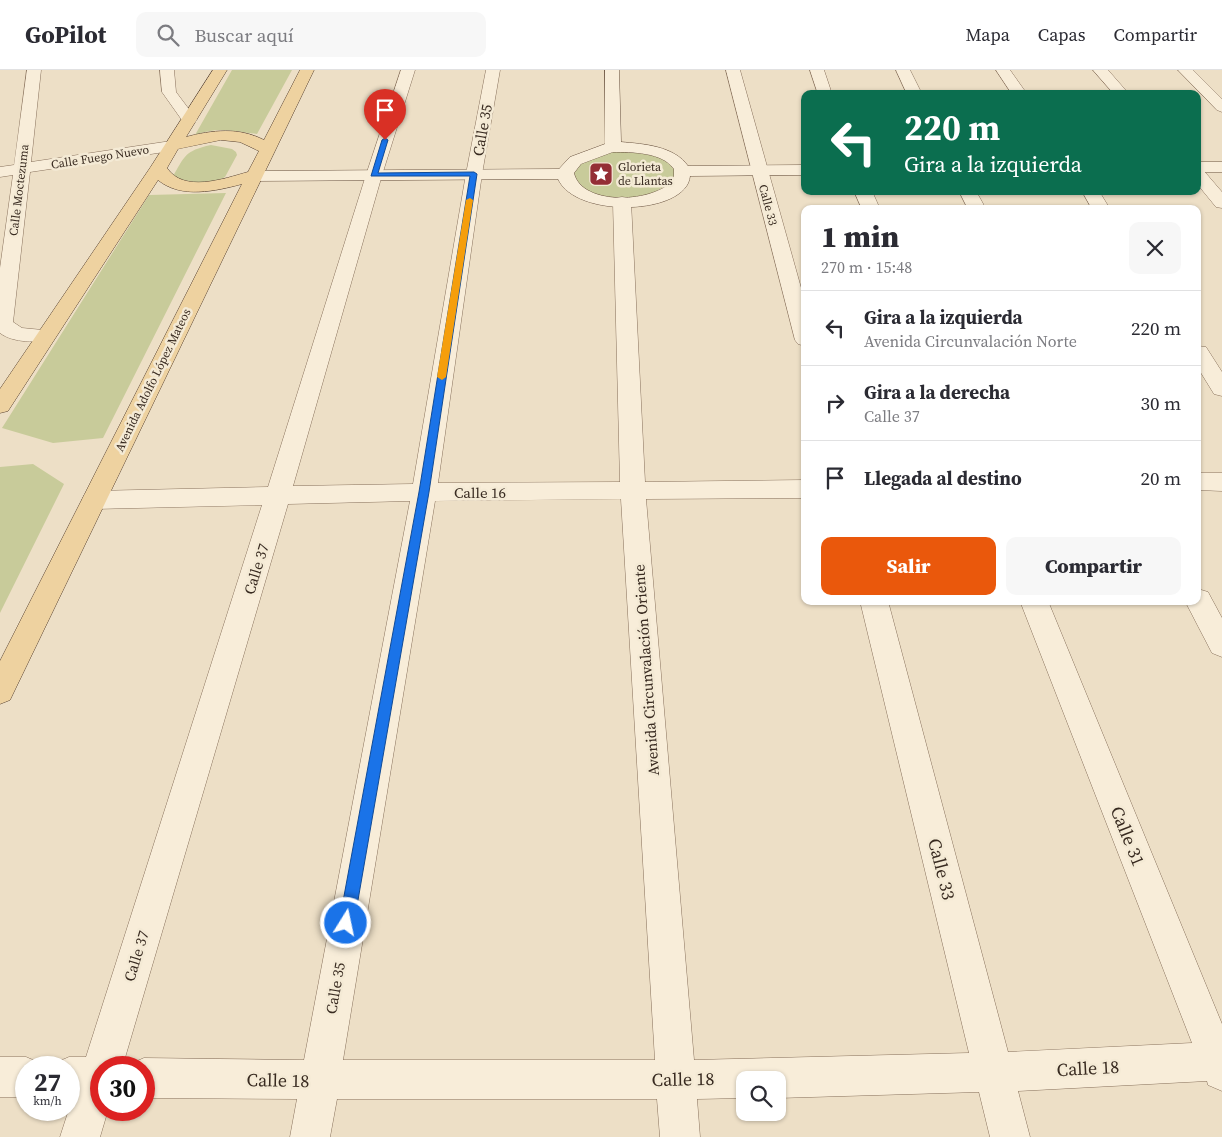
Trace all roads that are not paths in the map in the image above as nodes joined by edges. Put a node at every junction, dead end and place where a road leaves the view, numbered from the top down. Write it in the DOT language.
graph roads {
  1 [pos="34,70"];
  2 [pos="167,70"];
  3 [pos="220,70"];
  4 [pos="307,70"];
  5 [pos="408,70"];
  6 [pos="493,70"];
  7 [pos="612,70"];
  8 [pos="733,70"];
  9 [pos="816,70"];
  10 [pos="903,70"];
  11 [pos="1003,70"];
  12 [pos="1100,70"];
  13 [pos="1185,70"];
  14 [pos="824,90"];
  15 [pos="913,90"];
  16 [pos="1017,90"];
  17 [pos="1118,90"];
  18 [pos="1222,107"];
  19 [pos="189,120"];
  20 [pos="171,146"];
  21 [pos="613,147"];
  22 [pos="268,149"];
  23 [pos="1201,167"];
  24 [pos="1222,167"];
  25 [pos="158,168"];
  26 [pos="21,169"];
  27 [pos="759,170"];
  28 [pos="801,170"];
  29 [pos="682,171"];
  30 [pos="0,172"];
  31 [pos="474,174"];
  32 [pos="566,174"];
  33 [pos="374,175"];
  34 [pos="254,176"];
  35 [pos="1201,179"];
  36 [pos="622,202"];
  37 [pos="1222,203"];
  38 [pos="801,325"];
  39 [pos="46,335"];
  40 [pos="1201,357"];
  41 [pos="1222,389"];
  42 [pos="0,406"];
  43 [pos="1201,482"];
  44 [pos="1222,482"];
  45 [pos="801,489"];
  46 [pos="424,492"];
  47 [pos="633,492"];
  48 [pos="278,495"];
  49 [pos="94,500"];
  50 [pos="875,605"];
  51 [pos="1036,605"];
  52 [pos="1201,605"];
  53 [pos="1222,645"];
  54 [pos="0,691"];
  55 [pos="100,1056"];
  56 [pos="1221,1064"];
  57 [pos="994,1072"];
  58 [pos="0,1077"];
  59 [pos="15,1077"];
  60 [pos="155,1078"];
  61 [pos="318,1080"];
  62 [pos="676,1080"];
  63 [pos="90,1092"];
  64 [pos="80,1137"];
  65 [pos="310,1137"];
  66 [pos="680,1137"];
  67 [pos="1010,1137"];
  1 -- 26 [label="street, Calle Moctezuma"];
  2 -- 19 [label="street"];
  3 -- 19 [label="main road"];
  4 -- 22 [label="main road, Avenida Adolfo López Mateos"];
  5 -- 33 [label="street, Calle 37"];
  6 -- 31 [label="street, Calle 35"];
  7 -- 21 [label="street"];
  8 -- 27 [label="street, Calle 33"];
  9 -- 14 [label="street"];
  10 -- 15 [label="street"];
  11 -- 16 [label="street"];
  12 -- 17 [label="street"];
  13 -- 18 [label="street"];
  19 -- 20 [label="main road"];
  20 -- 22 [label="main road"];
  20 -- 25 [label="main road"];
  20 -- 26 [label="street, Calle Fuego Nuevo"];
  21 -- 29 [label="street"];
  21 -- 32 [label="street"];
  22 -- 34 [label="main road, Avenida Adolfo López Mateos"];
  23 -- 24 [label="street"];
  25 -- 34 [label="main road"];
  25 -- 39 [label="main road"];
  26 -- 30 [label="street, Calle Fuego Nuevo"];
  26 -- 39 [label="street, Calle Moctezuma"];
  27 -- 28 [label="street"];
  27 -- 29 [label="street"];
  27 -- 38 [label="street, Calle 33"];
  29 -- 36 [label="street"];
  31 -- 32 [label="street"];
  31 -- 33 [label="street"];
  31 -- 46 [label="street, Calle 35"];
  32 -- 36 [label="street"];
  33 -- 34 [label="street"];
  33 -- 48 [label="street, Calle 37"];
  34 -- 49 [label="main road, Avenida Adolfo López Mateos"];
  35 -- 37 [label="street"];
  36 -- 47 [label="street, Avenida Circunvalación Oriente"];
  39 -- 42 [label="main road"];
  40 -- 41 [label="street"];
  43 -- 44 [label="street"];
  45 -- 47 [label="street, Calle 16"];
  46 -- 47 [label="street, Calle 16"];
  46 -- 48 [label="street, Calle 16"];
  46 -- 61 [label="street, Calle 35"];
  47 -- 62 [label="street, Avenida Circunvalación Oriente"];
  48 -- 49 [label="street, Calle 16"];
  48 -- 55 [label="street, Calle 37"];
  49 -- 54 [label="main road, Avenida Adolfo López Mateos"];
  50 -- 57 [label="street, Calle 33"];
  51 -- 56 [label="street, Calle 31"];
  52 -- 53 [label="street"];
  56 -- 57 [label="street, Calle 18"];
  57 -- 62 [label="street, Calle 18"];
  57 -- 67 [label="street, Calle 33"];
  58 -- 59 [label="street"];
  60 -- 61 [label="street, Calle 18"];
  61 -- 62 [label="street, Calle 18"];
  61 -- 65 [label="street, Calle 35"];
  62 -- 66 [label="street, Avenida Circunvalación Oriente"];
  63 -- 64 [label="street, Calle 37"];
}
